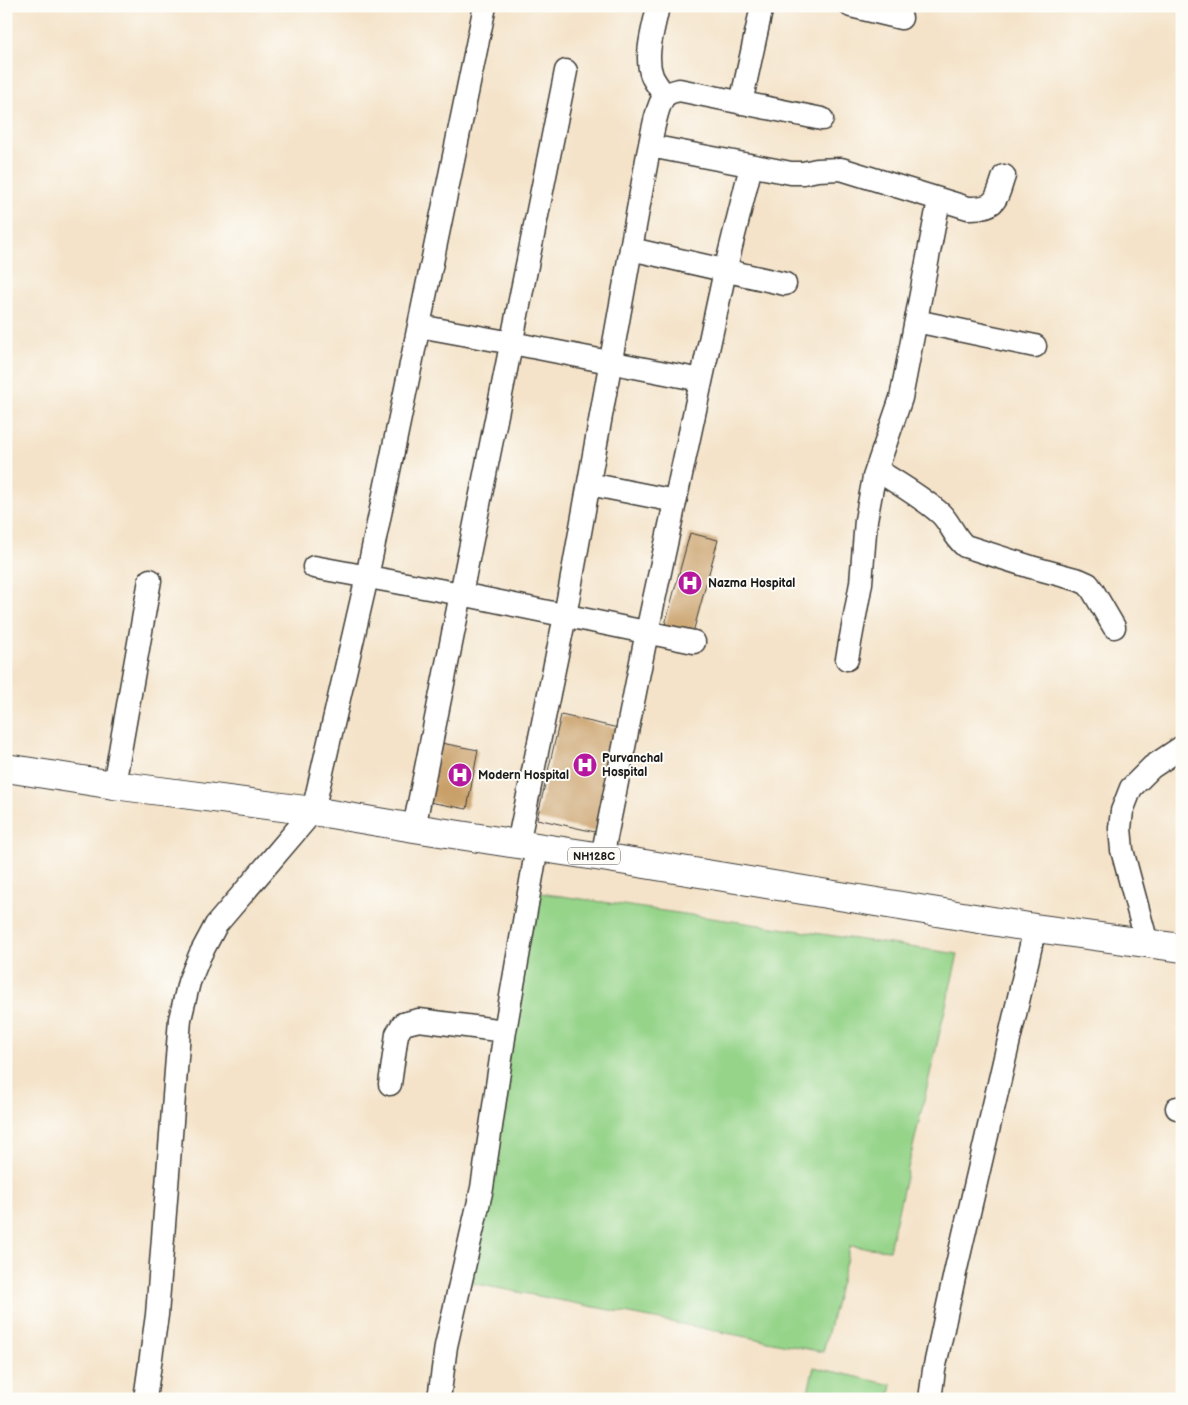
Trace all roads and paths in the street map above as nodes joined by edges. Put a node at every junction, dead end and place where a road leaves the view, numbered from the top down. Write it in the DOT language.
graph roads {
  1 [pos="485,6"];
  2 [pos="658,6"];
  3 [pos="762,6"];
  4 [pos="851,6"];
  5 [pos="901,18"];
  6 [pos="566,71"];
  7 [pos="665,96"];
  8 [pos="740,103"];
  9 [pos="822,119"];
  10 [pos="650,146"];
  11 [pos="751,166"];
  12 [pos="1004,176"];
  13 [pos="939,200"];
  14 [pos="631,249"];
  15 [pos="725,271"];
  16 [pos="785,284"];
  17 [pos="916,321"];
  18 [pos="419,326"];
  19 [pos="512,343"];
  20 [pos="1035,346"];
  21 [pos="611,363"];
  22 [pos="702,380"];
  23 [pos="876,470"];
  24 [pos="589,484"];
  25 [pos="675,501"];
  26 [pos="314,567"];
  27 [pos="367,578"];
  28 [pos="150,580"];
  29 [pos="461,594"];
  30 [pos="565,616"];
  31 [pos="1114,627"];
  32 [pos="647,632"];
  33 [pos="694,642"];
  34 [pos="847,659"];
  35 [pos="1182,748"];
  36 [pos="6,768"];
  37 [pos="114,785"];
  38 [pos="313,811"];
  39 [pos="414,828"];
  40 [pos="527,846"];
  41 [pos="602,857"];
  42 [pos="1035,928"];
  43 [pos="1147,943"];
  44 [pos="1182,948"];
  45 [pos="505,1031"];
  46 [pos="390,1084"];
  47 [pos="145,1399"];
  48 [pos="439,1399"];
  49 [pos="930,1399"];
  1 -- 18 [label="street"];
  2 -- 7 [label="street"];
  3 -- 8 [label="street"];
  4 -- 5 [label="street"];
  6 -- 19 [label="street"];
  7 -- 8 [label="street"];
  7 -- 10 [label="street"];
  8 -- 9 [label="street"];
  10 -- 11 [label="street"];
  10 -- 14 [label="street"];
  11 -- 13 [label="street"];
  11 -- 15 [label="street"];
  12 -- 13 [label="street"];
  13 -- 17 [label="street"];
  14 -- 15 [label="street"];
  14 -- 21 [label="street"];
  15 -- 16 [label="street"];
  15 -- 22 [label="street"];
  17 -- 20 [label="street"];
  17 -- 23 [label="street"];
  18 -- 19 [label="street"];
  18 -- 27 [label="street"];
  19 -- 21 [label="street"];
  19 -- 29 [label="street"];
  21 -- 22 [label="street"];
  21 -- 24 [label="street"];
  22 -- 25 [label="street"];
  23 -- 31 [label="street"];
  23 -- 34 [label="street"];
  24 -- 25 [label="street"];
  24 -- 30 [label="street"];
  25 -- 32 [label="street"];
  26 -- 27 [label="street"];
  27 -- 29 [label="street"];
  27 -- 38 [label="street"];
  28 -- 37 [label="street"];
  29 -- 30 [label="street"];
  29 -- 39 [label="street"];
  30 -- 32 [label="street"];
  30 -- 40 [label="street"];
  32 -- 33 [label="street"];
  32 -- 41 [label="street"];
  35 -- 43 [label="street"];
  36 -- 37 [label="highway, NH128C"];
  37 -- 38 [label="highway, NH128C"];
  38 -- 39 [label="highway, NH128C"];
  38 -- 47 [label="street"];
  39 -- 40 [label="highway, NH128C"];
  40 -- 41 [label="highway, NH128C"];
  40 -- 45 [label="street"];
  41 -- 42 [label="highway, NH128C"];
  42 -- 43 [label="highway, NH128C"];
  42 -- 49 [label="street"];
  43 -- 44 [label="highway, NH128C"];
  45 -- 46 [label="street"];
  45 -- 48 [label="street"];
}
